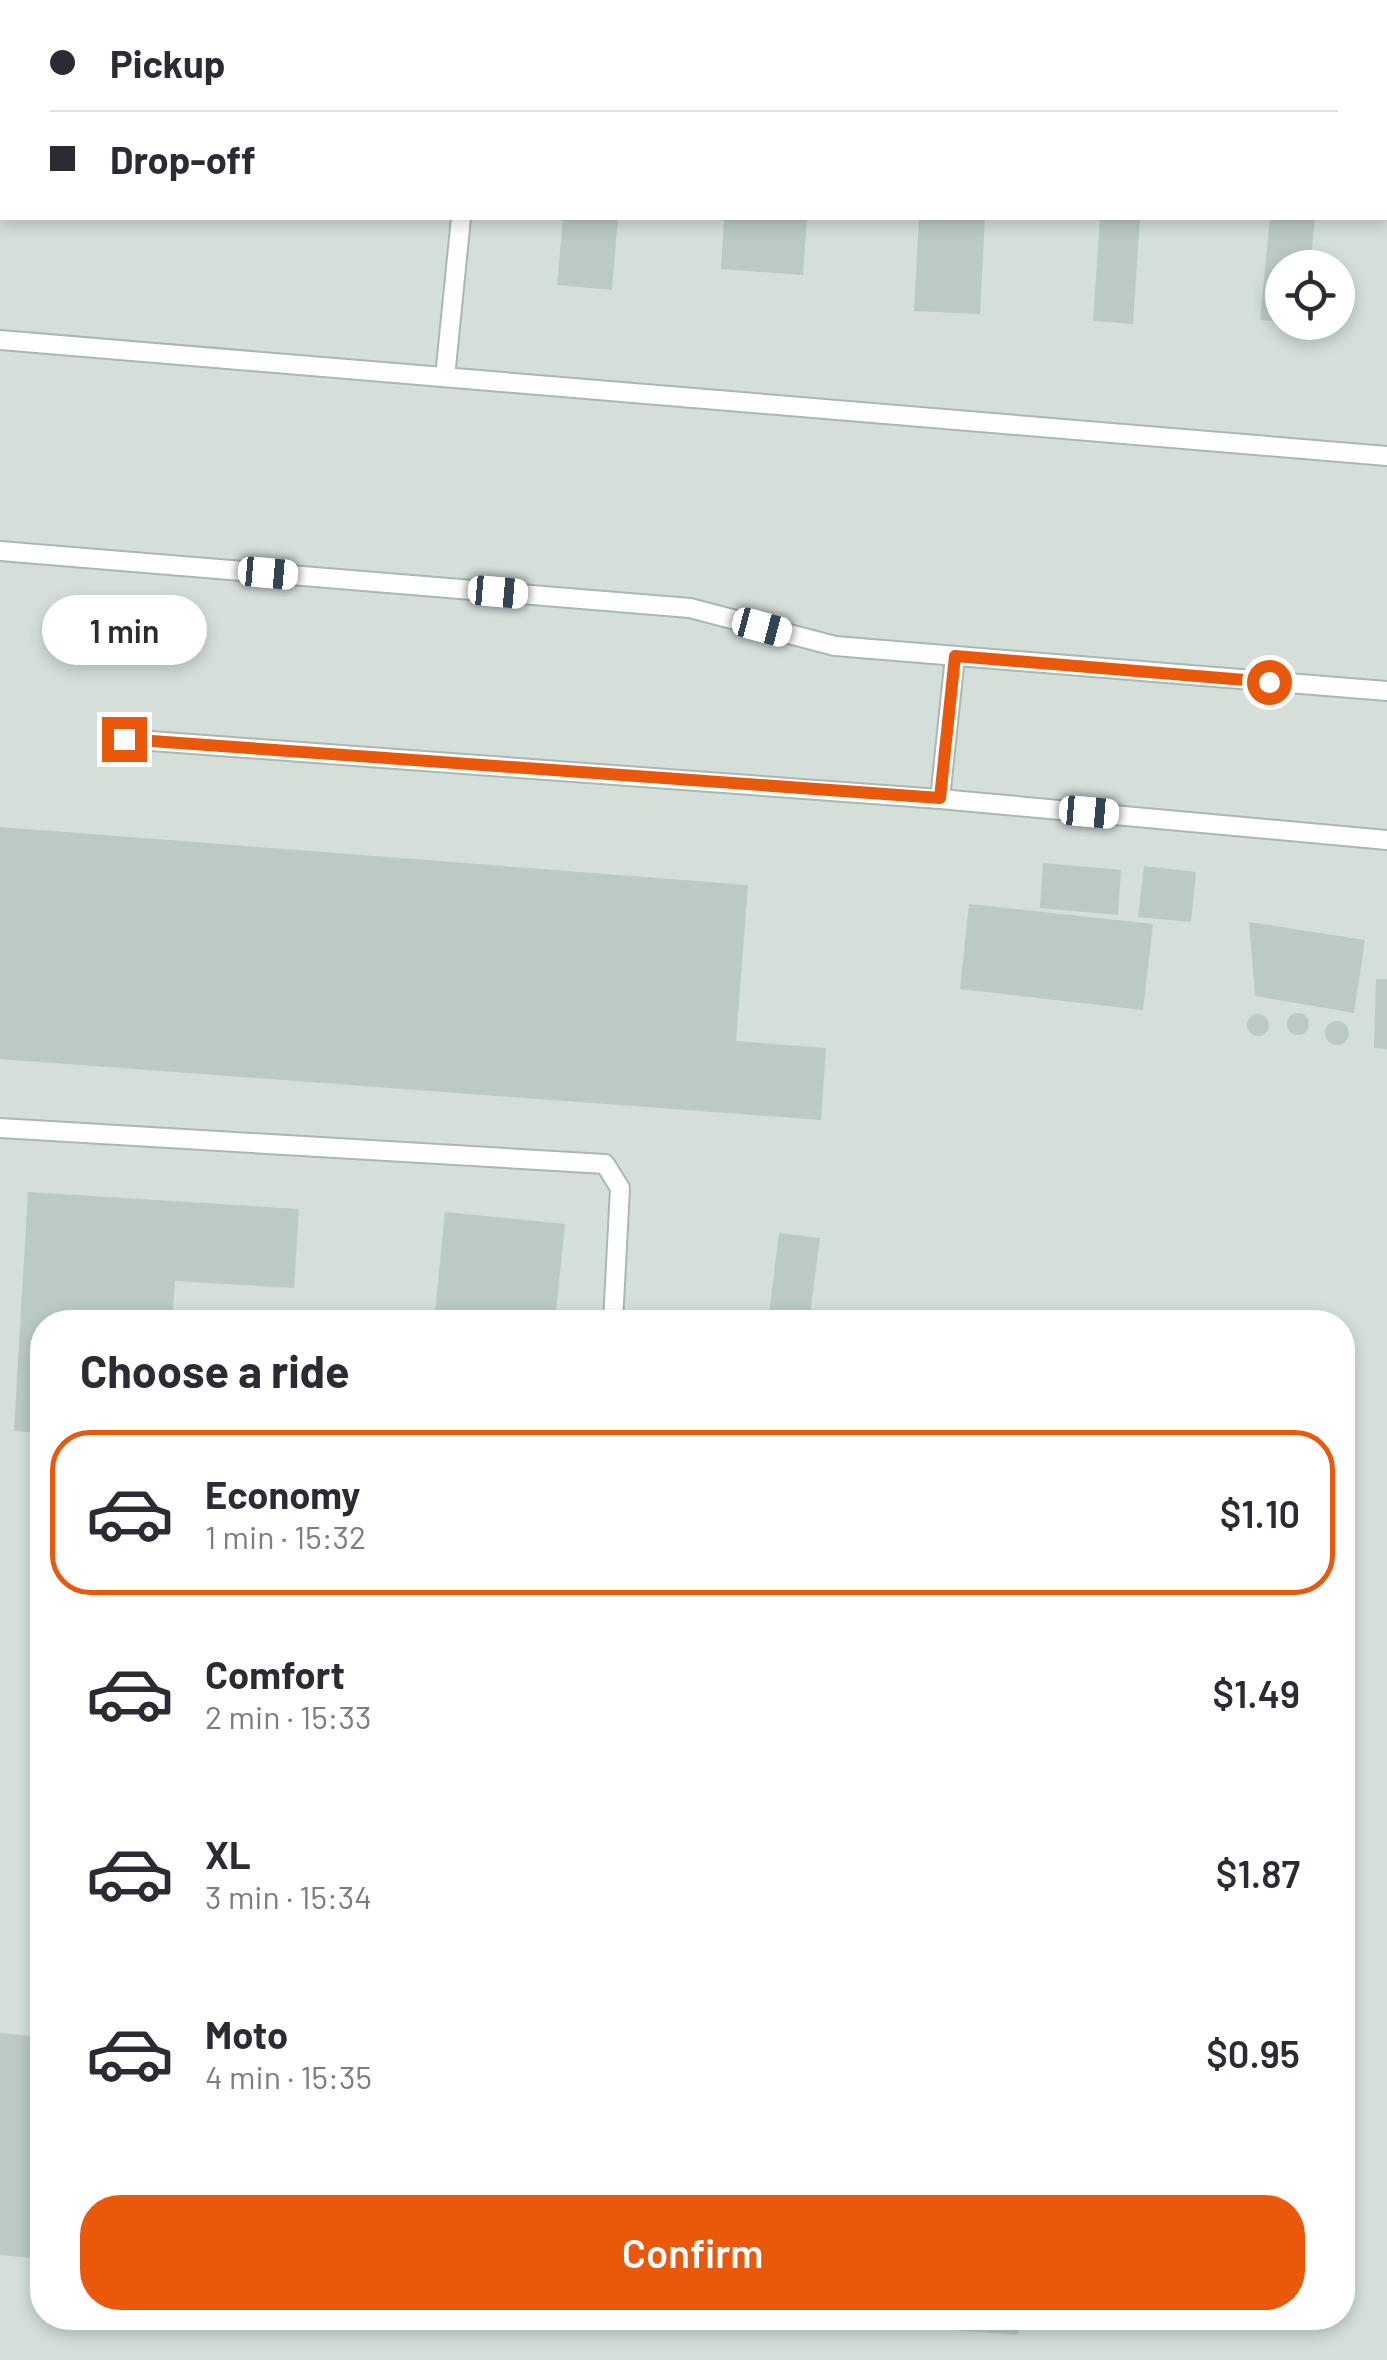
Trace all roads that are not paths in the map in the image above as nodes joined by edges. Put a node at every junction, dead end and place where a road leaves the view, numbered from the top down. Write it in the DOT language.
graph roads {
  1 [pos="461,220"];
  2 [pos="0,340"];
  3 [pos="444,377"];
  4 [pos="1387,456"];
  5 [pos="0,551"];
  6 [pos="955,656"];
  7 [pos="1387,692"];
  8 [pos="124,739"];
  9 [pos="940,798"];
  10 [pos="1387,840"];
  11 [pos="0,1128"];
  12 [pos="614,1310"];
  1 -- 3 [label="lane"];
  2 -- 3 [label="lane"];
  3 -- 4 [label="lane"];
  5 -- 6 [label="lane"];
  6 -- 7 [label="lane"];
  6 -- 9 [label="lane"];
  8 -- 9 [label="lane"];
  9 -- 10 [label="lane"];
  11 -- 12 [label="lane"];
}
